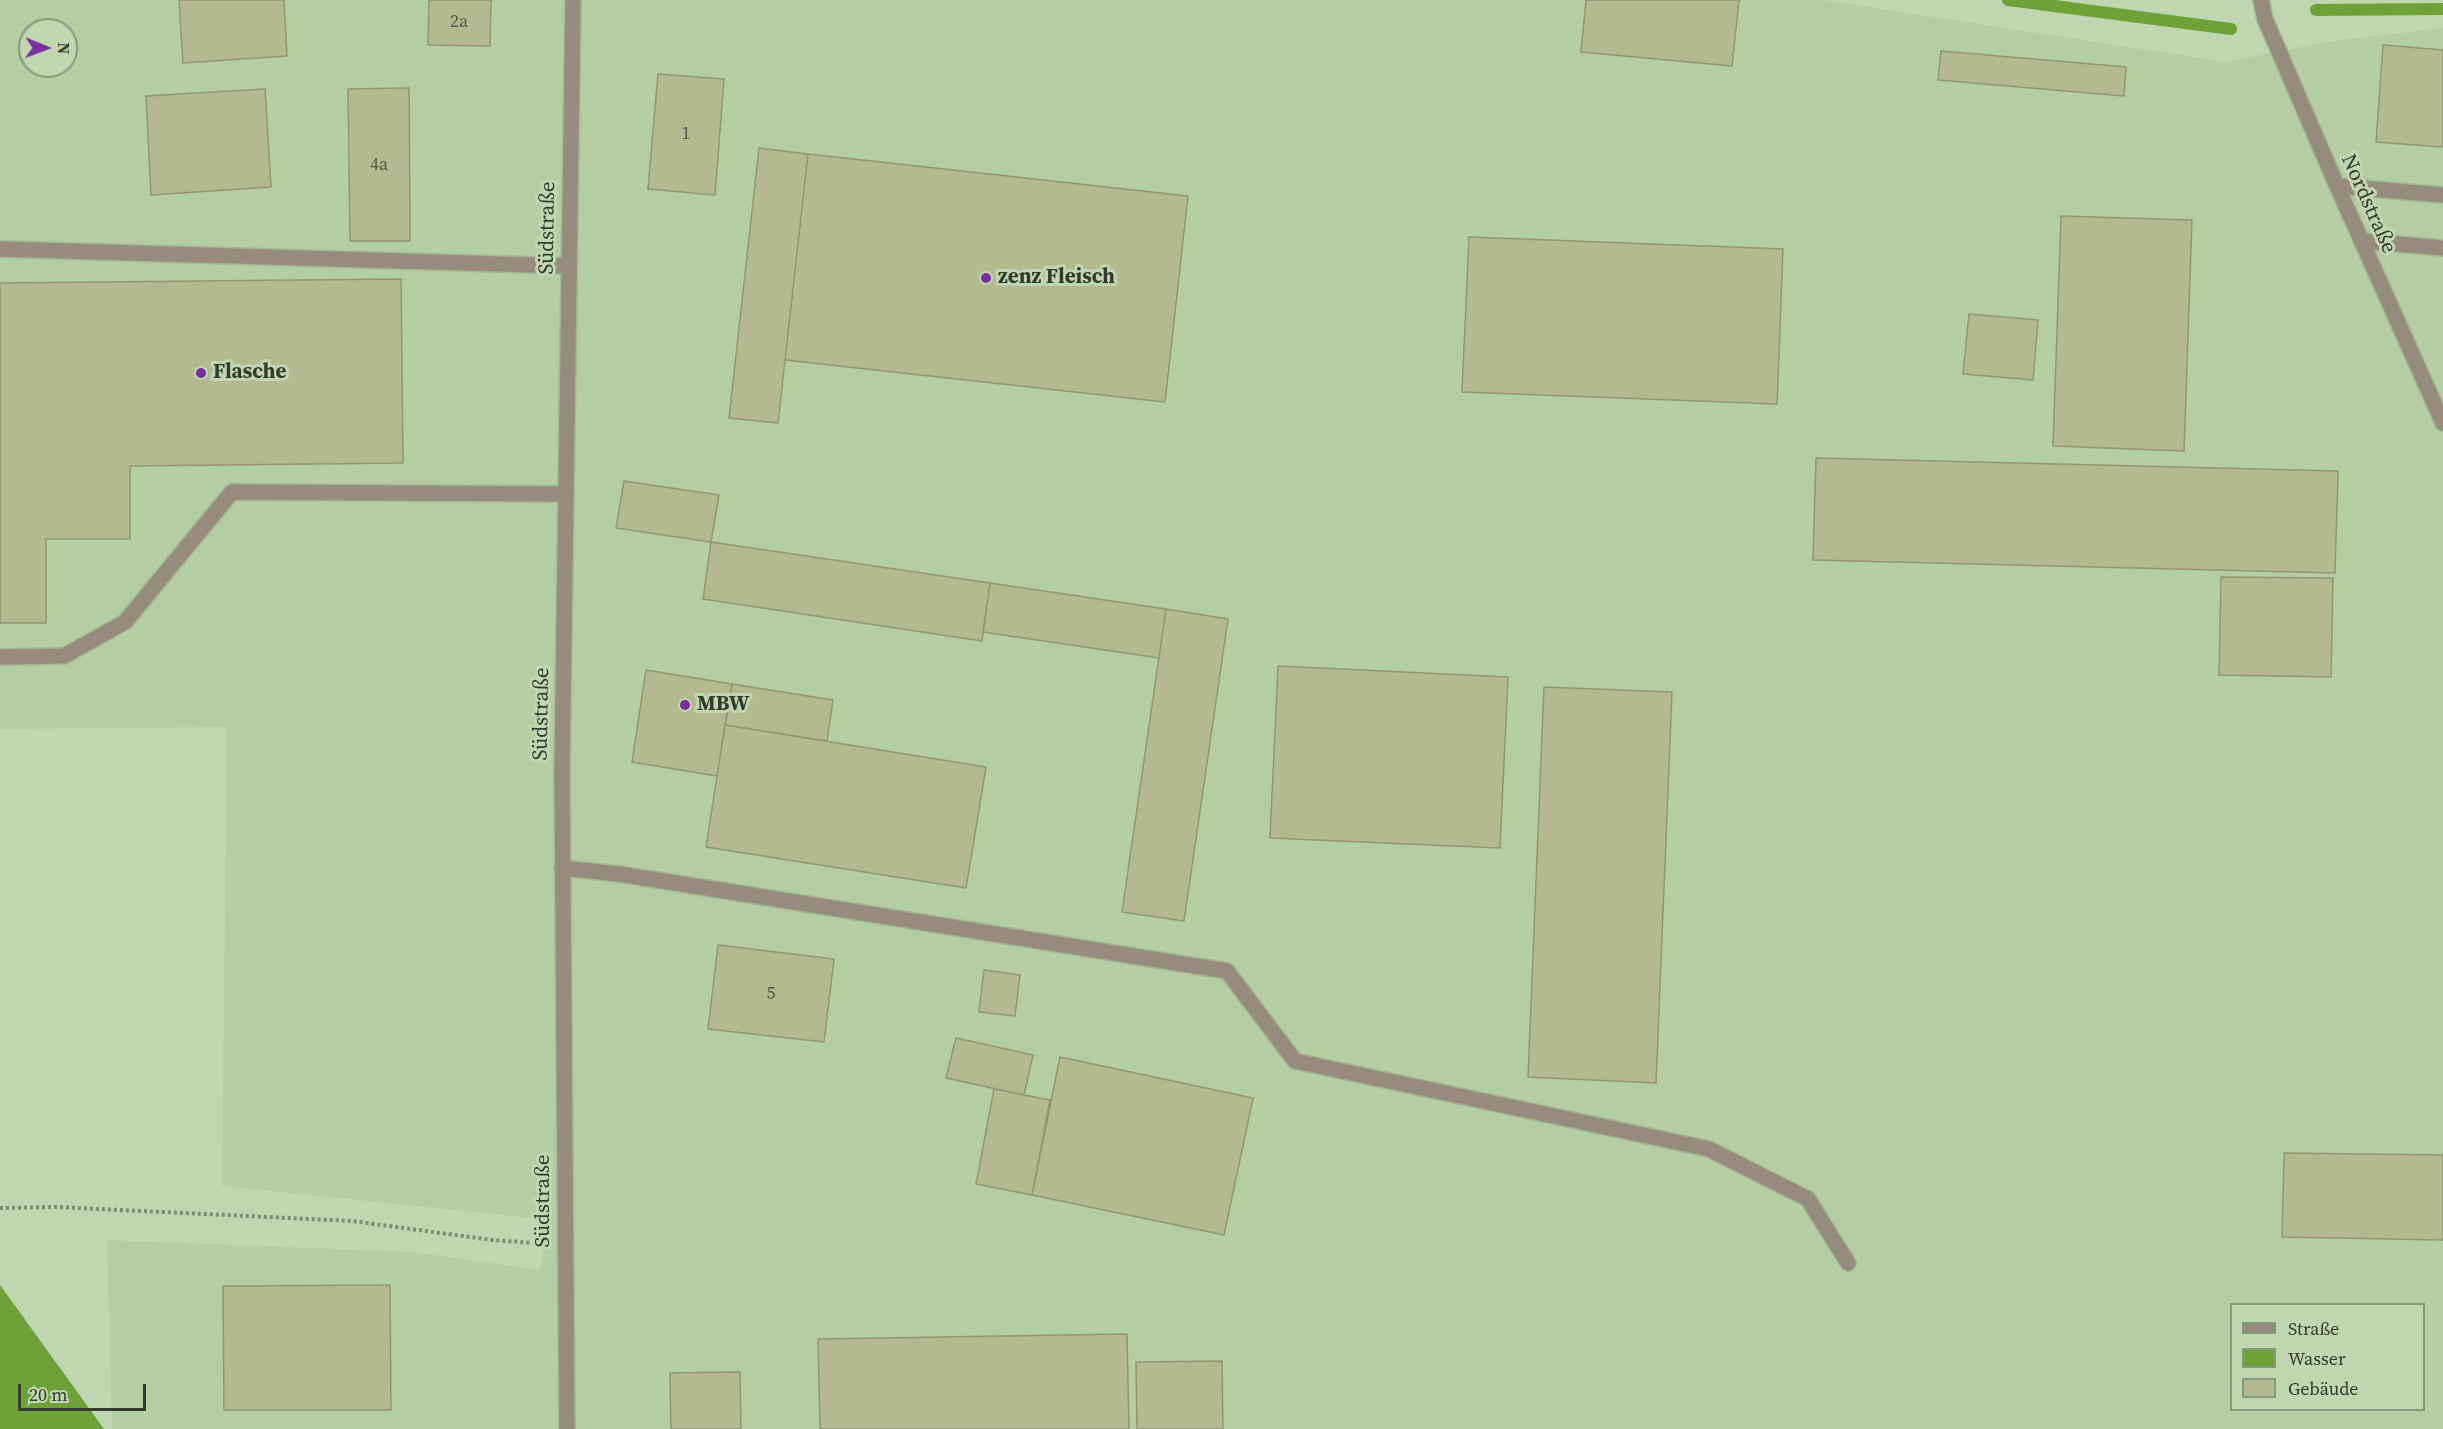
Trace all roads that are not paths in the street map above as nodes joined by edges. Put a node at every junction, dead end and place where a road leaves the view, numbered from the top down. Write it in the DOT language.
graph roads {
  1 [pos="573,0"];
  2 [pos="2261,0"];
  3 [pos="2337,186"];
  4 [pos="2443,195"];
  5 [pos="2362,242"];
  6 [pos="2443,248"];
  7 [pos="0,249"];
  8 [pos="568,266"];
  9 [pos="2443,423"];
  10 [pos="566,494"];
  11 [pos="0,657"];
  12 [pos="562,868"];
  13 [pos="1848,1263"];
  14 [pos="567,1429"];
  1 -- 8 [label="street, Südstraße"];
  2 -- 3 [label="street, Nordstraße"];
  3 -- 4 [label="street"];
  3 -- 5 [label="street, Nordstraße"];
  5 -- 6 [label="street"];
  5 -- 9 [label="street, Nordstraße"];
  7 -- 8 [label="street"];
  8 -- 10 [label="street, Südstraße"];
  10 -- 11 [label="street"];
  10 -- 12 [label="street, Südstraße"];
  12 -- 13 [label="street"];
  12 -- 14 [label="street, Südstraße"];
}
